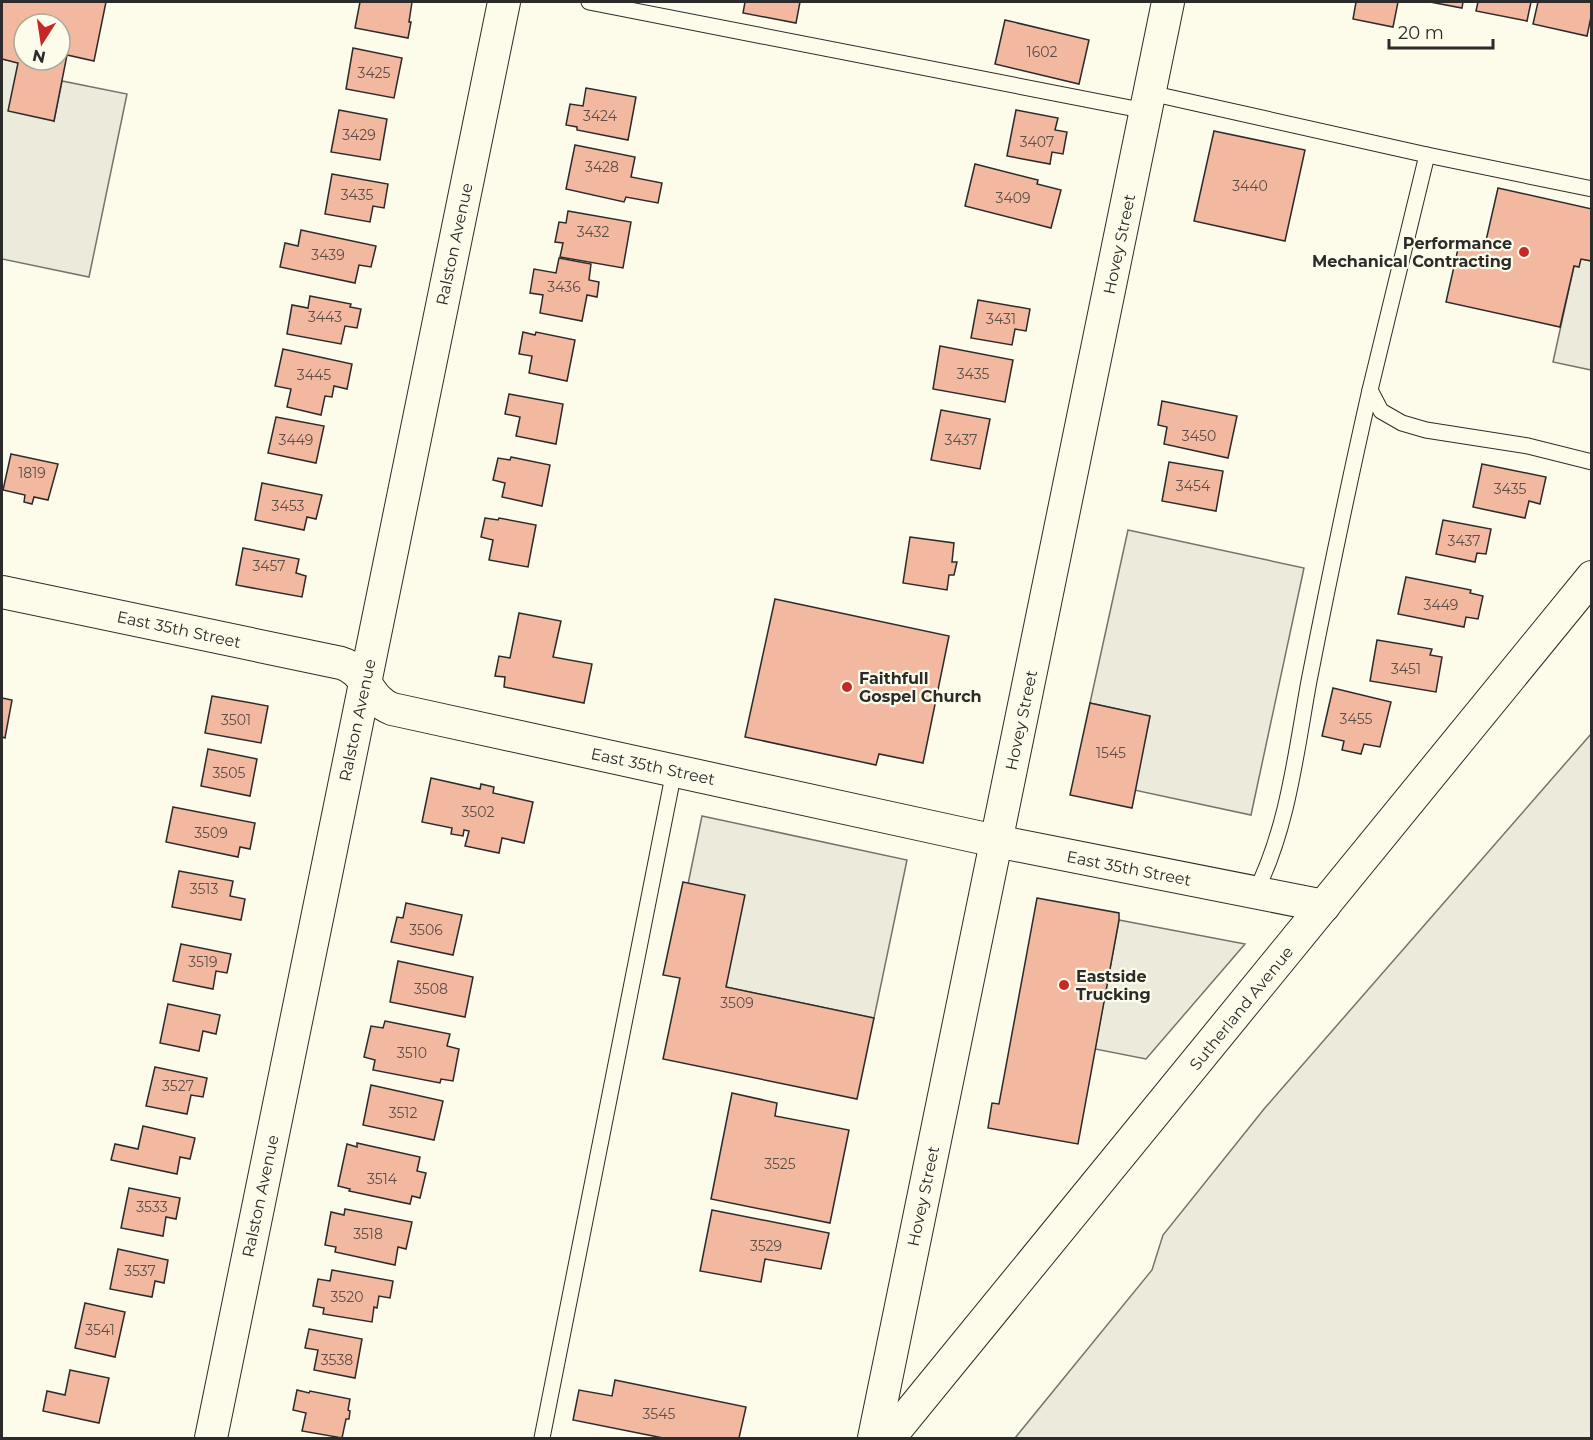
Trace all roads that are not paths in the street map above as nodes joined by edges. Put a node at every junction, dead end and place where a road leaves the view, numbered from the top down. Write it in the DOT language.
graph roads {
  1 [pos="504,2"];
  2 [pos="589,2"];
  3 [pos="1168,2"];
  4 [pos="1148,102"];
  5 [pos="1426,155"];
  6 [pos="1592,189"];
  7 [pos="1370,390"];
  8 [pos="1592,462"];
  9 [pos="1592,577"];
  10 [pos="2,592"];
  11 [pos="365,682"];
  12 [pos="674,771"];
  13 [pos="996,841"];
  14 [pos="1255,893"];
  15 [pos="1324,906"];
  16 [pos="210,1438"];
  17 [pos="542,1438"];
  18 [pos="874,1438"];
  19 [pos="889,1438"];
  1 -- 11 [label="street, Ralston Avenue"];
  2 -- 4 [label="lane"];
  3 -- 4 [label="street, Hovey Street"];
  4 -- 5 [label="lane"];
  4 -- 13 [label="street, Hovey Street"];
  5 -- 6 [label="lane"];
  5 -- 7 [label="lane"];
  7 -- 8 [label="lane"];
  7 -- 14 [label="lane"];
  9 -- 15 [label="street, Sutherland Avenue"];
  10 -- 11 [label="street, East 35th Street"];
  11 -- 12 [label="street, East 35th Street"];
  11 -- 16 [label="street, Ralston Avenue"];
  12 -- 13 [label="street, East 35th Street"];
  12 -- 17 [label="lane"];
  13 -- 14 [label="street, East 35th Street"];
  13 -- 18 [label="street, Hovey Street"];
  14 -- 15 [label="street, East 35th Street"];
  15 -- 19 [label="street, Sutherland Avenue"];
}
